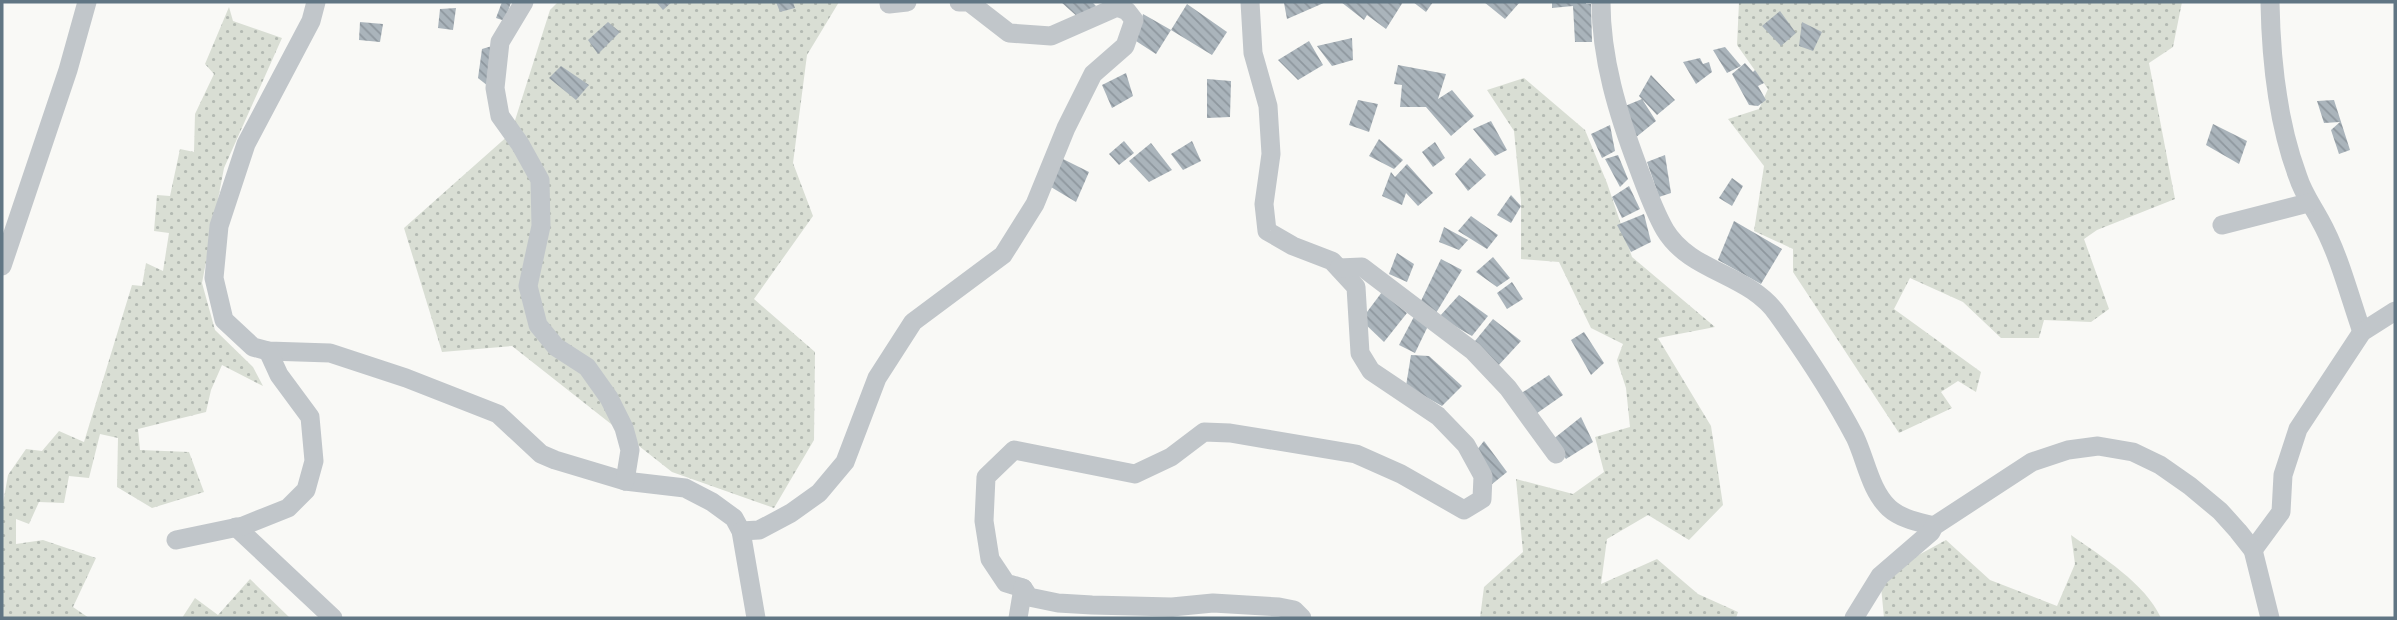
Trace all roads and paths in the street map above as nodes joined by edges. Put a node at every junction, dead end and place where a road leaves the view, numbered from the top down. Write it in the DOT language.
graph roads {
  1 [pos="87,2"];
  2 [pos="316,2"];
  3 [pos="524,2"];
  4 [pos="889,2"];
  5 [pos="907,2"];
  6 [pos="959,2"];
  7 [pos="1250,2"];
  8 [pos="1601,2"];
  9 [pos="2270,2"];
  10 [pos="2308,203"];
  11 [pos="2222,225"];
  12 [pos="2,266"];
  13 [pos="1339,268"];
  14 [pos="2395,311"];
  15 [pos="2362,332"];
  16 [pos="268,351"];
  17 [pos="1556,454"];
  18 [pos="625,481"];
  19 [pos="1934,526"];
  20 [pos="236,527"];
  21 [pos="741,531"];
  22 [pos="176,540"];
  23 [pos="2253,550"];
  24 [pos="1023,588"];
  25 [pos="1044,600"];
  26 [pos="333,618"];
  27 [pos="756,618"];
  28 [pos="1018,618"];
  29 [pos="1052,618"];
  30 [pos="1302,618"];
  31 [pos="1854,618"];
  32 [pos="2270,618"];
  1 -- 12 [label="street"];
  2 -- 16 [label="street"];
  3 -- 18 [label="street"];
  4 -- 5 [label="street"];
  6 -- 21 [label="street"];
  7 -- 13 [label="street"];
  8 -- 19 [label="street"];
  9 -- 10 [label="street"];
  10 -- 11 [label="street"];
  10 -- 15 [label="street"];
  13 -- 17 [label="street"];
  13 -- 24 [label="street"];
  14 -- 15 [label="street"];
  15 -- 23 [label="street"];
  16 -- 18 [label="street"];
  16 -- 20 [label="street"];
  18 -- 21 [label="street"];
  19 -- 23 [label="street"];
  19 -- 31 [label="street"];
  20 -- 22 [label="street"];
  20 -- 26 [label="street"];
  21 -- 27 [label="street"];
  23 -- 32 [label="street"];
  24 -- 25 [label="street"];
  24 -- 28 [label="street"];
  25 -- 29 [label="street"];
  25 -- 30 [label="street"];
}
